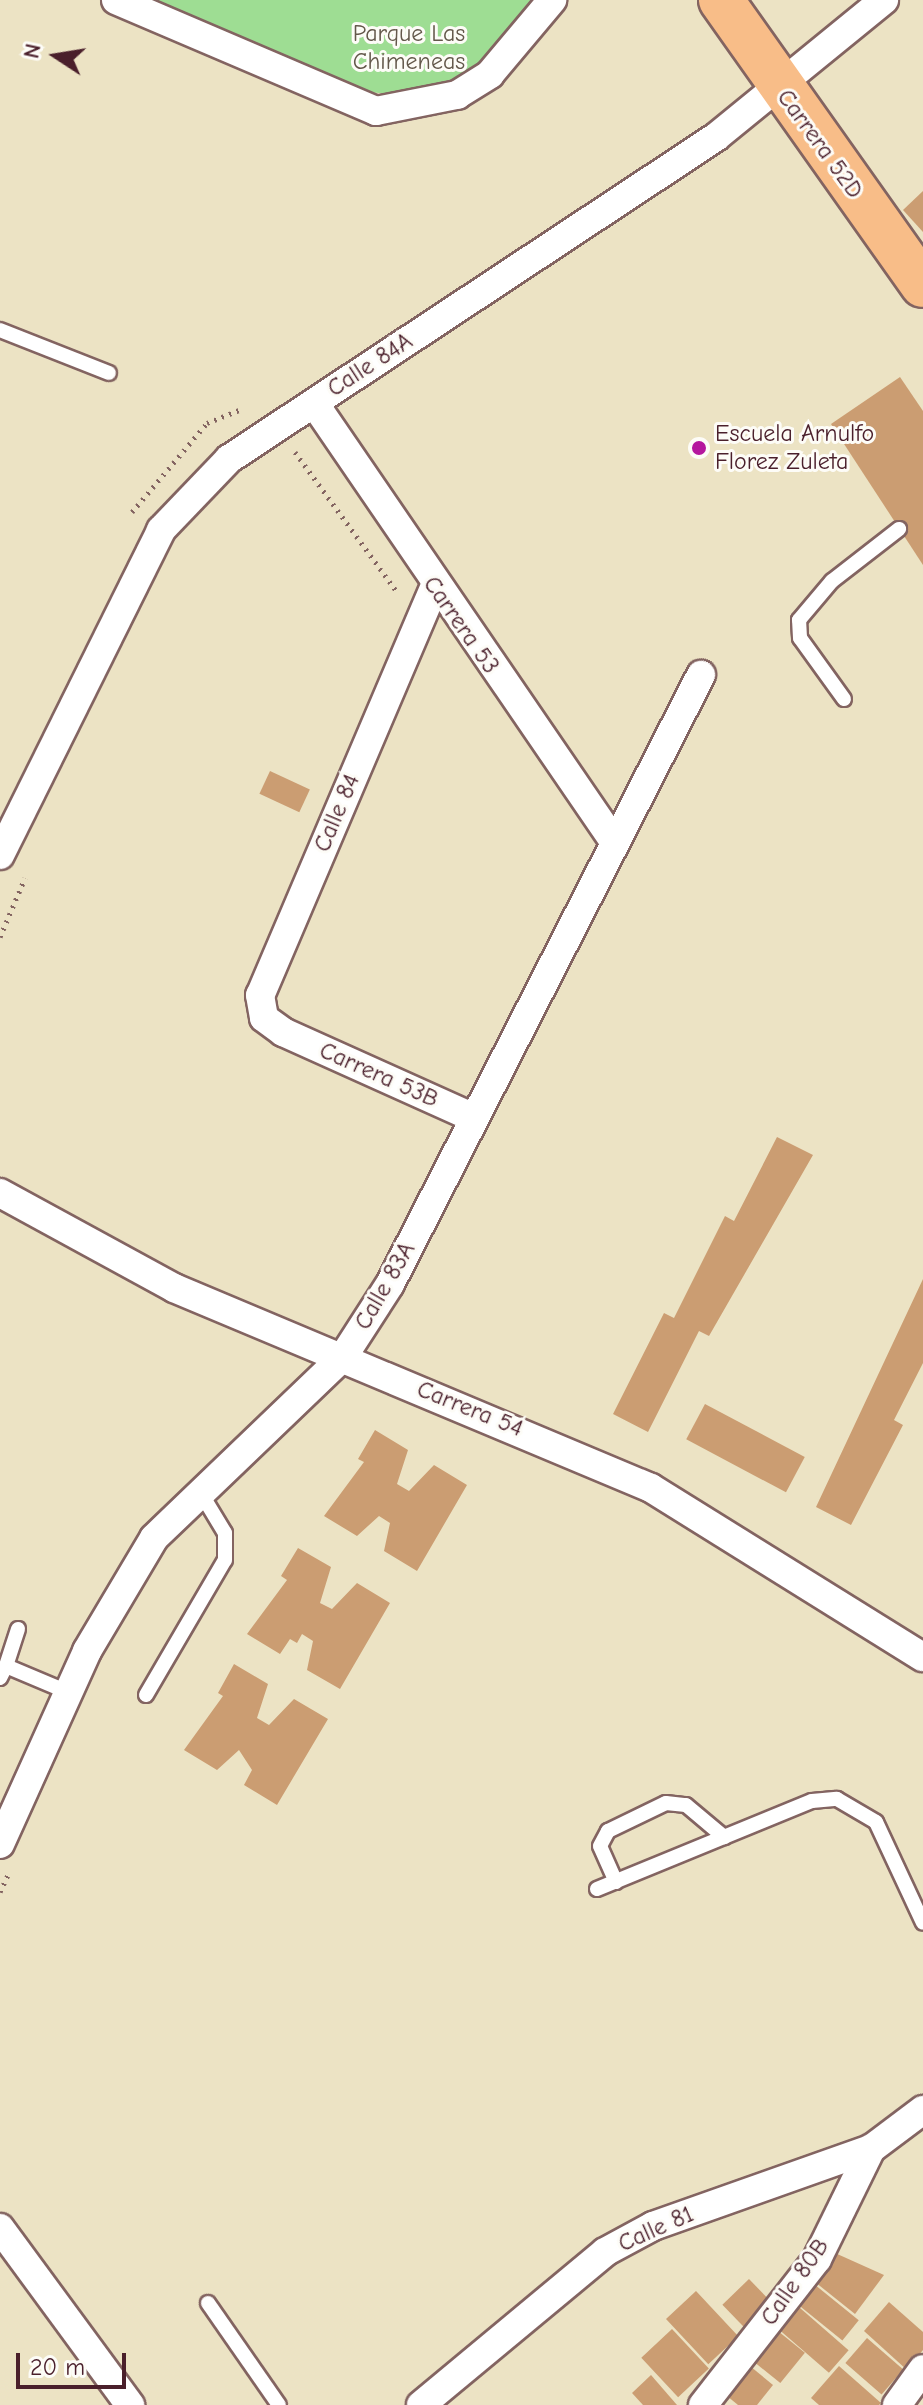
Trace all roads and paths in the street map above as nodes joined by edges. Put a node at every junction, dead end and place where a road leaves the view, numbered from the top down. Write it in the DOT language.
graph roads {
  1 [pos="116,0"];
  2 [pos="552,0"];
  3 [pos="721,0"];
  4 [pos="884,0"];
  5 [pos="781,89"];
  6 [pos="923,285"];
  7 [pos="0,330"];
  8 [pos="109,373"];
  9 [pos="314,403"];
  10 [pos="277,427"];
  11 [pos="331,433"];
  12 [pos="295,452"];
  13 [pos="283,461"];
  14 [pos="126,523"];
  15 [pos="899,529"];
  16 [pos="434,588"];
  17 [pos="419,621"];
  18 [pos="701,675"];
  19 [pos="844,699"];
  20 [pos="615,843"];
  21 [pos="0,855"];
  22 [pos="30,867"];
  23 [pos="0,937"];
  24 [pos="283,1032"];
  25 [pos="474,1118"];
  26 [pos="0,1193"];
  27 [pos="343,1357"];
  28 [pos="199,1490"];
  29 [pos="18,1629"];
  30 [pos="923,1657"];
  31 [pos="3,1672"];
  32 [pos="68,1692"];
  33 [pos="146,1695"];
  34 [pos="724,1837"];
  35 [pos="6,1854"];
  36 [pos="616,1882"];
  37 [pos="597,1889"];
  38 [pos="0,1892"];
  39 [pos="923,1923"];
  40 [pos="918,2125"];
  41 [pos="871,2149"];
  42 [pos="0,2228"];
  43 [pos="208,2303"];
  44 [pos="923,2369"];
  45 [pos="130,2405"];
  46 [pos="279,2405"];
  47 [pos="421,2405"];
  48 [pos="703,2405"];
  49 [pos="897,2405"];
  1 -- 2 [label="street"];
  3 -- 5 [label="main road, Carrera 52D"];
  4 -- 5 [label="street, Calle 84A"];
  5 -- 6 [label="main road, Carrera 52D"];
  5 -- 9 [label="street, Calle 84A"];
  7 -- 8 [label="lane"];
  9 -- 10 [label="street, Calle 84A"];
  9 -- 11 [label="street, Carrera 53"];
  10 -- 12 [label="path"];
  10 -- 14 [label="path"];
  10 -- 21 [label="street, Calle 84A"];
  11 -- 12 [label="path"];
  11 -- 16 [label="street, Carrera 53"];
  12 -- 13 [label="path"];
  12 -- 17 [label="path"];
  15 -- 19 [label="lane"];
  16 -- 17 [label="street, Calle 84"];
  16 -- 20 [label="street, Carrera 53"];
  17 -- 24 [label="street, Calle 84"];
  18 -- 20 [label="street, Calle 83A"];
  20 -- 25 [label="street, Calle 83A"];
  22 -- 23 [label="path"];
  24 -- 25 [label="street, Carrera 53B"];
  25 -- 27 [label="street, Calle 83A"];
  26 -- 27 [label="street, Carrera 54"];
  27 -- 28 [label="street, Calle 83A"];
  27 -- 30 [label="street, Carrera 54"];
  28 -- 32 [label="street, Calle 83A"];
  28 -- 33 [label="lane"];
  29 -- 31 [label="lane"];
  31 -- 32 [label="lane"];
  32 -- 35 [label="street, Calle 83A"];
  34 -- 36 [label="lane"];
  34 -- 36 [label="lane"];
  34 -- 39 [label="lane"];
  35 -- 38 [label="path"];
  36 -- 37 [label="lane"];
  40 -- 41 [label="street, Calle 81"];
  41 -- 47 [label="street, Calle 81"];
  41 -- 48 [label="street, Calle 80B"];
  42 -- 45 [label="street"];
  43 -- 46 [label="lane"];
  44 -- 49 [label="street"];
}
